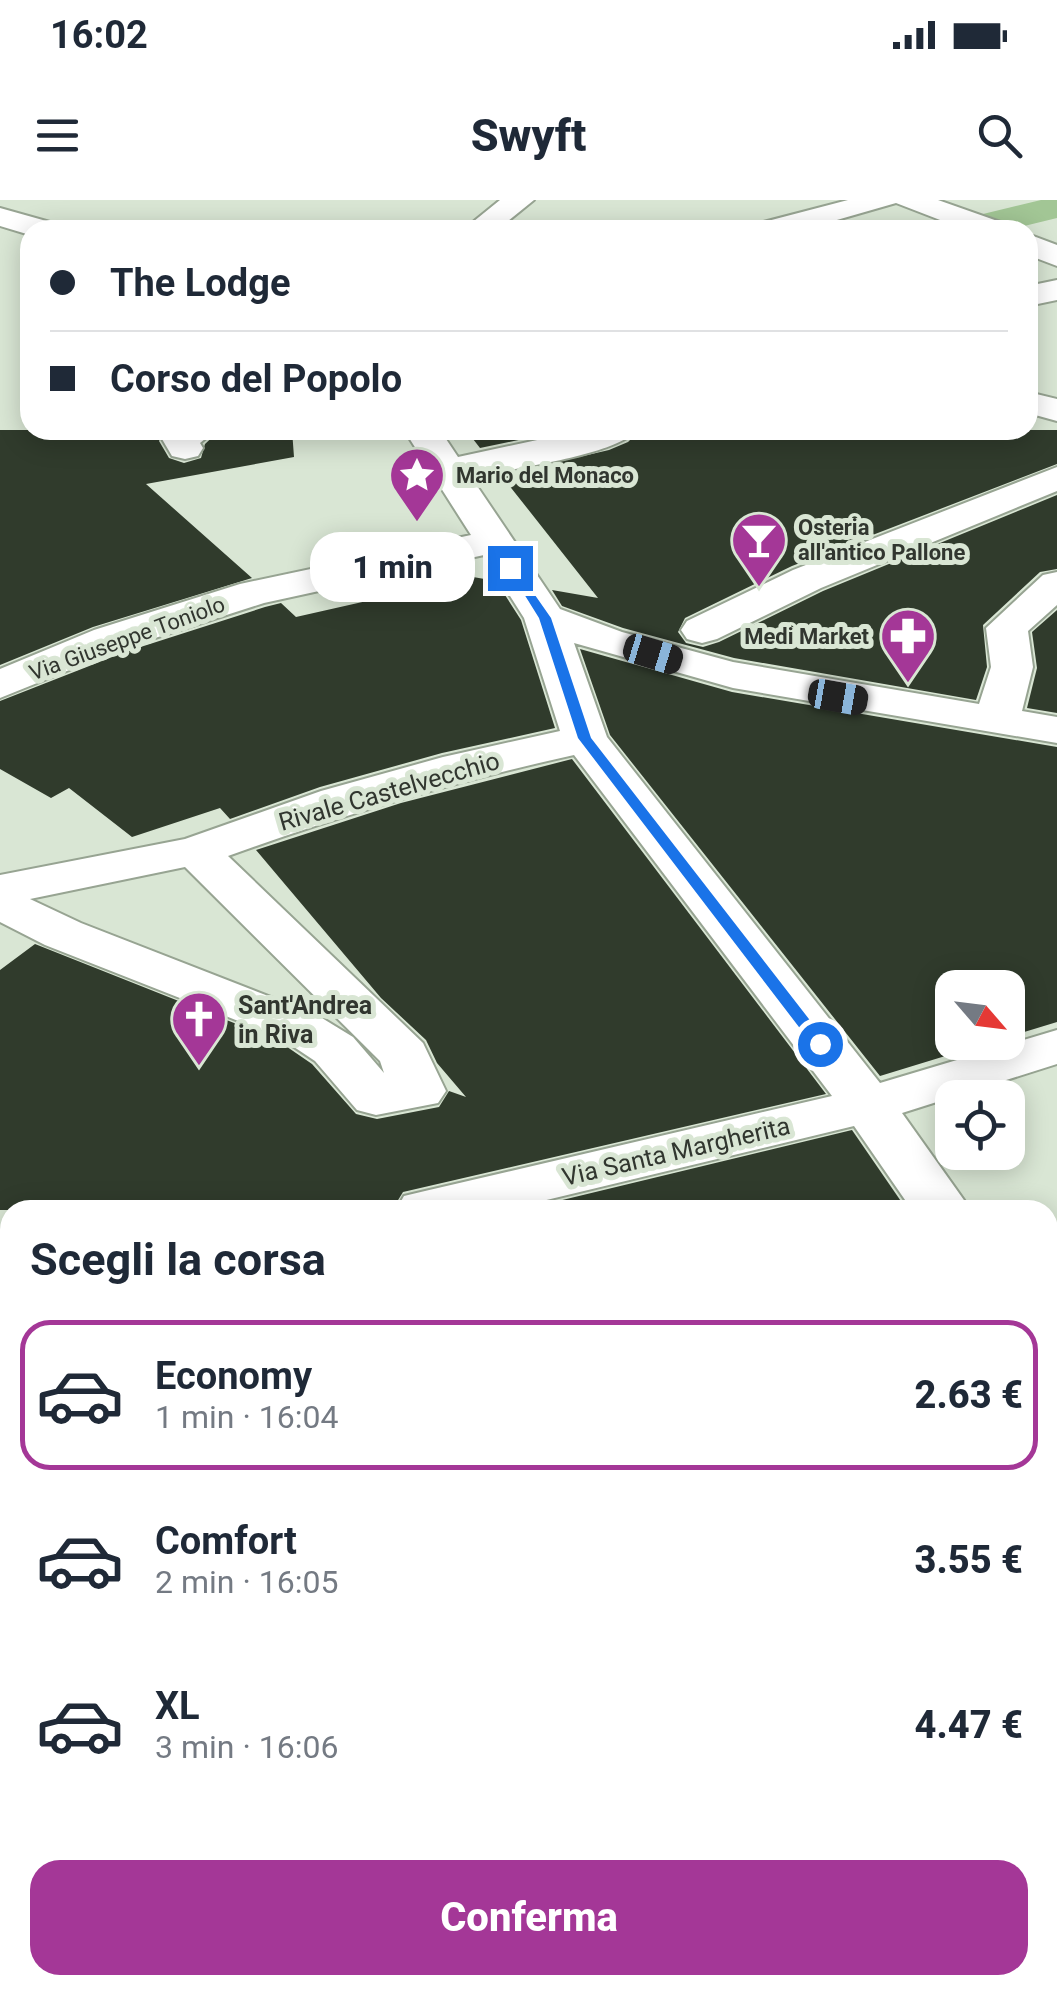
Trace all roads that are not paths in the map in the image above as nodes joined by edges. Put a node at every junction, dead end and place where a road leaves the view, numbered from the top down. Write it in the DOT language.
graph roads {
  1 [pos="30,200"];
  2 [pos="519,200"];
  3 [pos="883,200"];
  4 [pos="909,200"];
  5 [pos="960,210"];
  6 [pos="0,217"];
  7 [pos="492,220"];
  8 [pos="806,220"];
  9 [pos="428,440"];
  10 [pos="590,440"];
  11 [pos="448,470"];
  12 [pos="1057,478"];
  13 [pos="492,542"];
  14 [pos="1057,584"];
  15 [pos="545,618"];
  16 [pos="681,640"];
  17 [pos="0,685"];
  18 [pos="996,720"];
  19 [pos="1057,730"];
  20 [pos="585,738"];
  21 [pos="196,851"];
  22 [pos="0,900"];
  23 [pos="1057,1046"];
  24 [pos="868,1105"];
  25 [pos="468,1200"];
  26 [pos="935,1200"];
  1 -- 6 [label="street"];
  2 -- 7 [label="street"];
  3 -- 8 [label="street"];
  4 -- 5 [label="street"];
  9 -- 11 [label="street"];
  10 -- 11 [label="street"];
  11 -- 13 [label="street"];
  12 -- 16 [label="street"];
  13 -- 15 [label="street"];
  13 -- 17 [label="street, Via Giuseppe Toniolo"];
  14 -- 18 [label="street"];
  15 -- 16 [label="street"];
  15 -- 20 [label="street"];
  16 -- 18 [label="street"];
  18 -- 19 [label="street"];
  20 -- 21 [label="street, Rivale Castelvecchio"];
  20 -- 24 [label="street"];
  21 -- 22 [label="street, Rivale Castelvecchio"];
  21 -- 22 [label="street"];
  23 -- 24 [label="street, Via Santa Margherita"];
  24 -- 25 [label="street, Via Santa Margherita"];
  24 -- 26 [label="street"];
}
